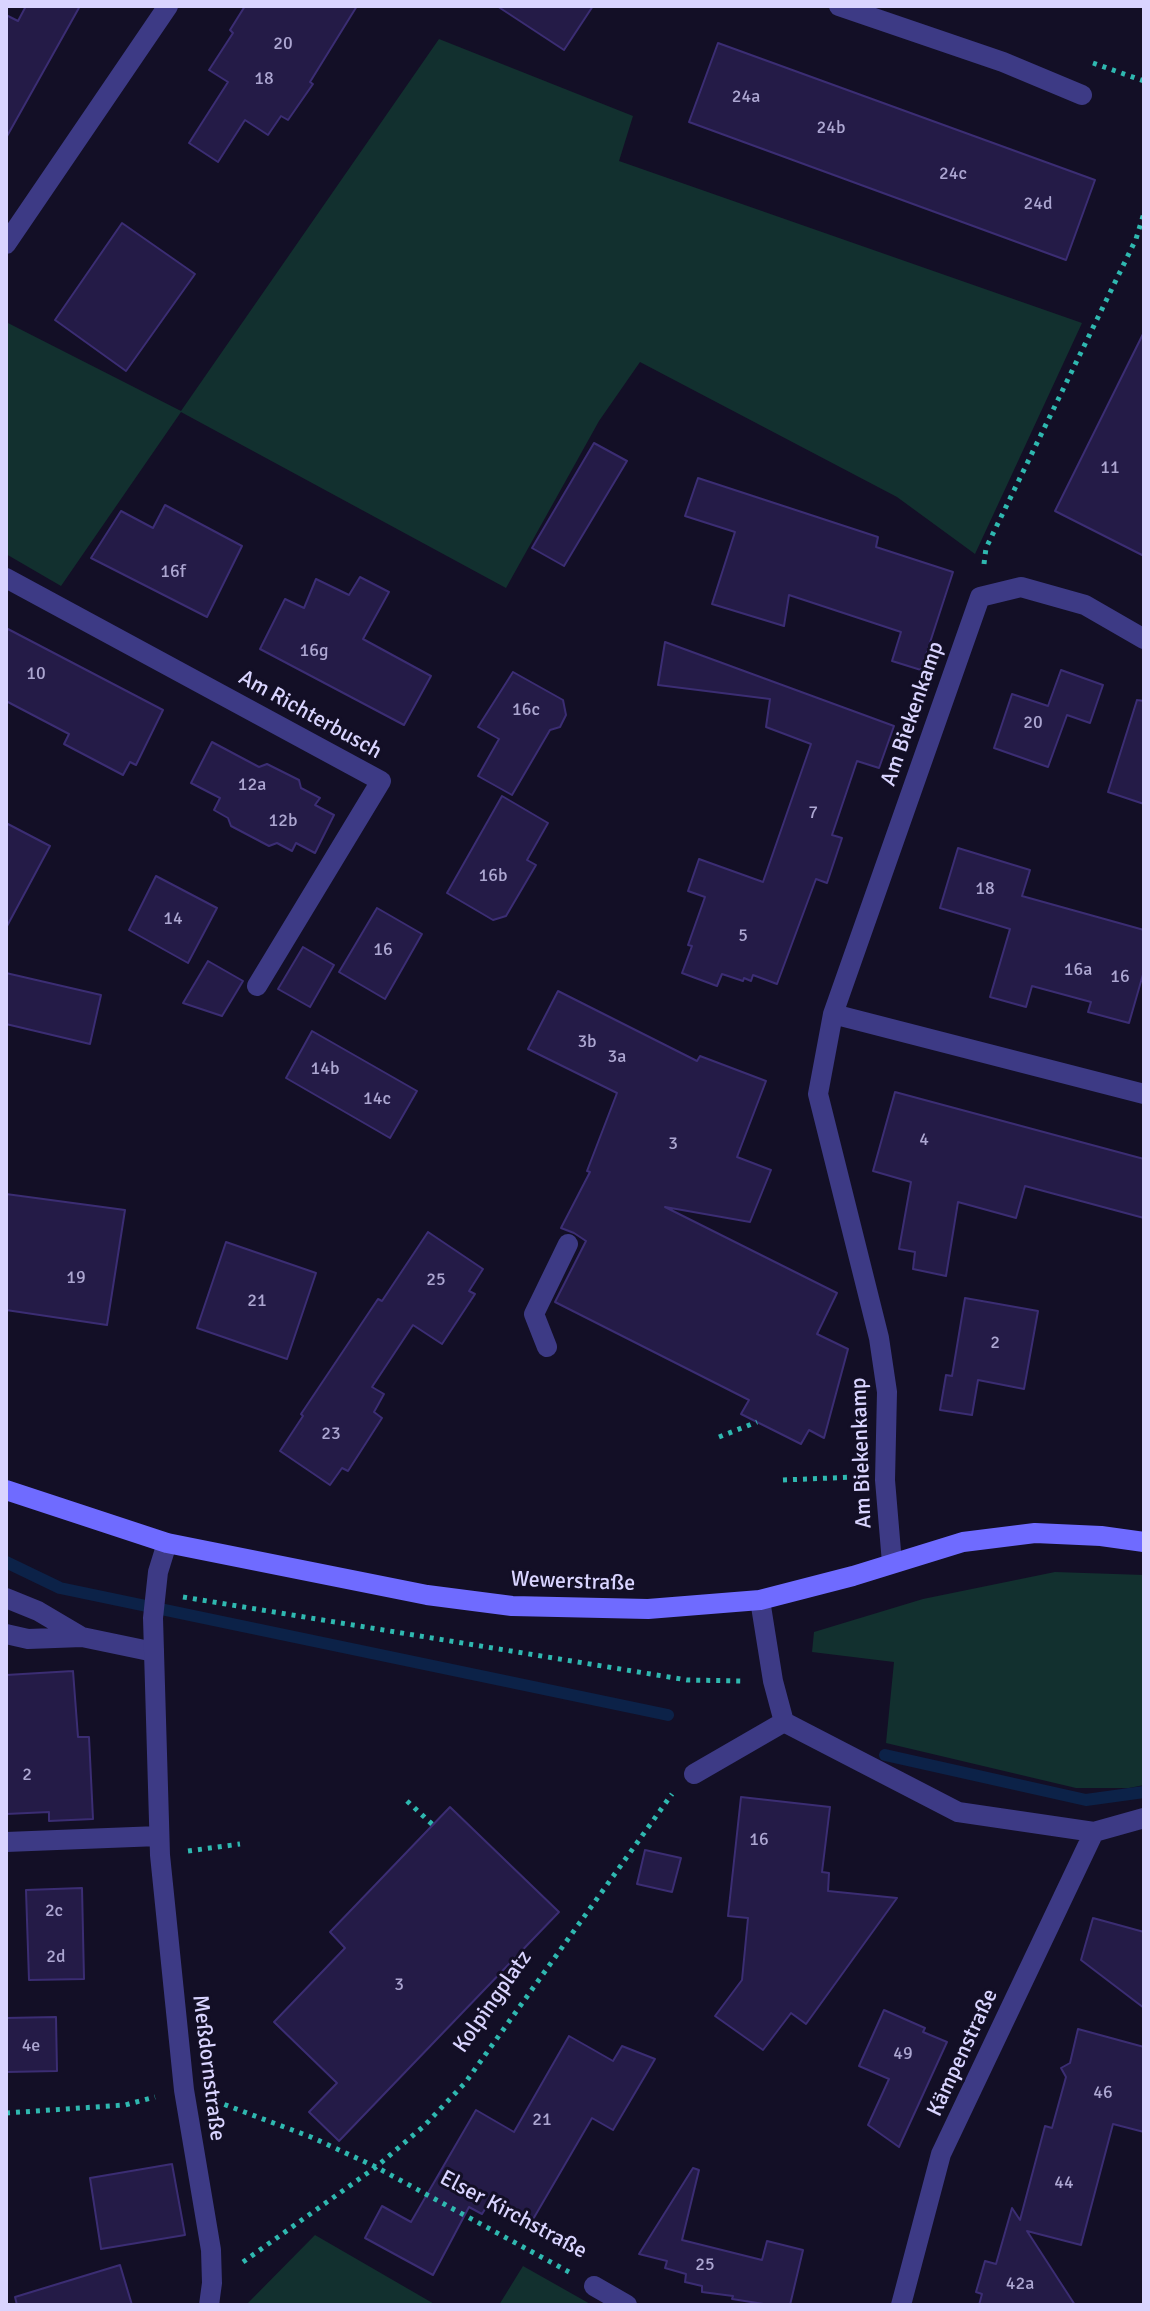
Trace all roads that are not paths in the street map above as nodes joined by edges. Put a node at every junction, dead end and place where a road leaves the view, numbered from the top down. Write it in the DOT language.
graph roads {
  1 [pos="168,6"];
  2 [pos="839,6"];
  3 [pos="1082,95"];
  4 [pos="6,244"];
  5 [pos="6,578"];
  6 [pos="1144,639"];
  7 [pos="257,986"];
  8 [pos="833,1014"];
  9 [pos="1144,1094"];
  10 [pos="568,1244"];
  11 [pos="547,1347"];
  12 [pos="6,1490"];
  13 [pos="1144,1542"];
  14 [pos="167,1543"];
  15 [pos="892,1563"];
  16 [pos="6,1598"];
  17 [pos="760,1600"];
  18 [pos="6,1634"];
  19 [pos="82,1637"];
  20 [pos="154,1652"];
  21 [pos="784,1722"];
  22 [pos="694,1774"];
  23 [pos="1144,1818"];
  24 [pos="1094,1832"];
  25 [pos="6,1842"];
  26 [pos="159,1846"];
  27 [pos="594,2286"];
  28 [pos="209,2305"];
  29 [pos="627,2305"];
  30 [pos="901,2305"];
  1 -- 4 [label="street"];
  2 -- 3 [label="street"];
  5 -- 7 [label="street, Am Richterbusch"];
  6 -- 8 [label="street, Am Biekenkamp"];
  8 -- 9 [label="street"];
  8 -- 15 [label="street, Am Biekenkamp"];
  10 -- 11 [label="street"];
  12 -- 14 [label="main road, Wewerstraße"];
  13 -- 15 [label="main road, Wewerstraße"];
  14 -- 17 [label="main road, Wewerstraße"];
  14 -- 20 [label="street, Meßdornstraße"];
  15 -- 17 [label="main road, Wewerstraße"];
  16 -- 19 [label="street"];
  17 -- 21 [label="street"];
  18 -- 19 [label="street"];
  19 -- 20 [label="street"];
  20 -- 26 [label="street, Meßdornstraße"];
  21 -- 22 [label="street"];
  21 -- 24 [label="street"];
  23 -- 24 [label="street"];
  24 -- 30 [label="street, Kämpenstraße"];
  25 -- 26 [label="street"];
  26 -- 28 [label="street, Meßdornstraße"];
  27 -- 29 [label="street, Elser Kirchstraße"];
}
